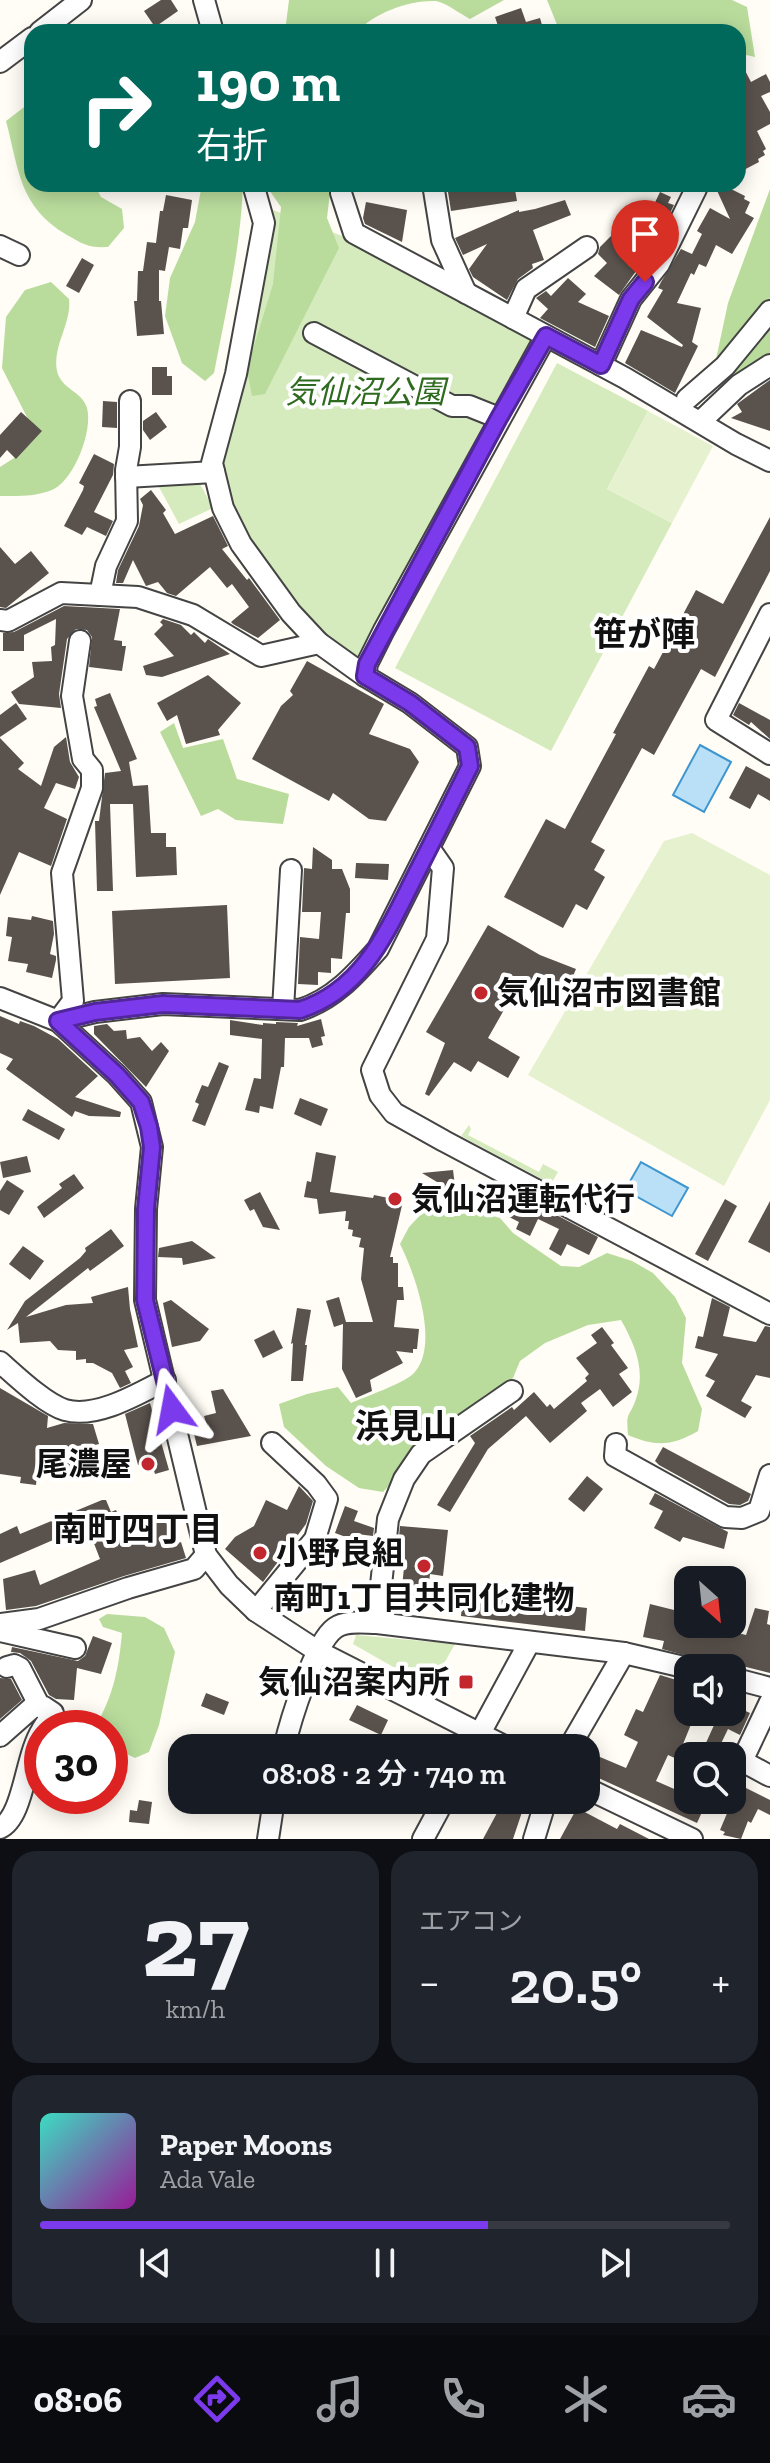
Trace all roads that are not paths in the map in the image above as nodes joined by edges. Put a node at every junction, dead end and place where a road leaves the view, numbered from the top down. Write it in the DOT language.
graph roads {
  1 [pos="81,0"];
  2 [pos="204,0"];
  3 [pos="50,24"];
  4 [pos="211,24"];
  5 [pos="24,44"];
  6 [pos="0,62"];
  7 [pos="255,192"];
  8 [pos="341,192"];
  9 [pos="434,192"];
  10 [pos="695,192"];
  11 [pos="0,246"];
  12 [pos="587,247"];
  13 [pos="19,255"];
  14 [pos="466,293"];
  15 [pos="770,311"];
  16 [pos="513,318"];
  17 [pos="314,333"];
  18 [pos="546,336"];
  19 [pos="601,365"];
  20 [pos="770,365"];
  21 [pos="687,399"];
  22 [pos="130,401"];
  23 [pos="499,418"];
  24 [pos="701,421"];
  25 [pos="770,461"];
  26 [pos="214,472"];
  27 [pos="126,477"];
  28 [pos="100,595"];
  29 [pos="770,614"];
  30 [pos="0,620"];
  31 [pos="80,641"];
  32 [pos="319,643"];
  33 [pos="770,645"];
  34 [pos="365,676"];
  35 [pos="722,706"];
  36 [pos="770,754"];
  37 [pos="429,848"];
  38 [pos="291,870"];
  39 [pos="0,998"];
  40 [pos="283,1009"];
  41 [pos="58,1021"];
  42 [pos="770,1314"];
  43 [pos="0,1362"];
  44 [pos="165,1380"];
  45 [pos="512,1391"];
  46 [pos="272,1443"];
  47 [pos="616,1444"];
  48 [pos="770,1475"];
  49 [pos="206,1555"];
  50 [pos="256,1611"];
  51 [pos="377,1623"];
  52 [pos="0,1624"];
  53 [pos="0,1631"];
  54 [pos="529,1643"];
  55 [pos="75,1648"];
  56 [pos="319,1652"];
  57 [pos="624,1653"];
  58 [pos="674,1665"];
  59 [pos="7,1667"];
  60 [pos="746,1682"];
  61 [pos="770,1688"];
  62 [pos="770,1702"];
  63 [pos="40,1707"];
  64 [pos="46,1710"];
  65 [pos="288,1734"];
  66 [pos="465,1734"];
  67 [pos="479,1734"];
  68 [pos="577,1734"];
  69 [pos="0,1736"];
  70 [pos="770,1776"];
  71 [pos="24,1779"];
  72 [pos="600,1795"];
  73 [pos="272,1814"];
  74 [pos="436,1814"];
  75 [pos="542,1814"];
  76 [pos="0,1828"];
  77 [pos="268,1839"];
  78 [pos="423,1839"];
  79 [pos="534,1839"];
  80 [pos="692,1839"];
  1 -- 3 [label="street"];
  2 -- 4 [label="street"];
  5 -- 6 [label="street"];
  7 -- 26 [label="street"];
  8 -- 14 [label="street"];
  9 -- 14 [label="street"];
  10 -- 19 [label="street"];
  11 -- 13 [label="street"];
  12 -- 16 [label="street"];
  14 -- 16 [label="street"];
  15 -- 21 [label="street"];
  16 -- 18 [label="street"];
  17 -- 23 [label="street"];
  18 -- 19 [label="street"];
  18 -- 23 [label="street"];
  19 -- 24 [label="street"];
  20 -- 24 [label="street"];
  22 -- 27 [label="street"];
  23 -- 34 [label="street"];
  24 -- 25 [label="street"];
  26 -- 27 [label="street"];
  26 -- 32 [label="street"];
  27 -- 28 [label="street"];
  28 -- 30 [label="street"];
  28 -- 32 [label="street"];
  29 -- 35 [label="street"];
  31 -- 41 [label="street"];
  32 -- 34 [label="street"];
  33 -- 35 [label="street"];
  34 -- 37 [label="street"];
  35 -- 36 [label="street"];
  37 -- 40 [label="street"];
  37 -- 42 [label="street"];
  38 -- 40 [label="street"];
  39 -- 41 [label="street"];
  40 -- 41 [label="street"];
  41 -- 44 [label="street"];
  43 -- 44 [label="street"];
  44 -- 49 [label="street"];
  45 -- 51 [label="street"];
  46 -- 50 [label="street"];
  47 -- 48 [label="street"];
  49 -- 50 [label="street"];
  49 -- 52 [label="street"];
  50 -- 56 [label="street"];
  51 -- 54 [label="street"];
  51 -- 56 [label="street"];
  53 -- 55 [label="street"];
  54 -- 57 [label="street"];
  54 -- 67 [label="street"];
  56 -- 65 [label="street"];
  56 -- 66 [label="street"];
  57 -- 58 [label="street"];
  57 -- 68 [label="street"];
  59 -- 63 [label="street"];
  60 -- 61 [label="street"];
  62 -- 70 [label="street"];
  63 -- 64 [label="street"];
  63 -- 69 [label="street"];
  71 -- 76 [label="street"];
  72 -- 80 [label="street"];
  73 -- 77 [label="street"];
  74 -- 78 [label="street"];
  75 -- 79 [label="street"];
}
